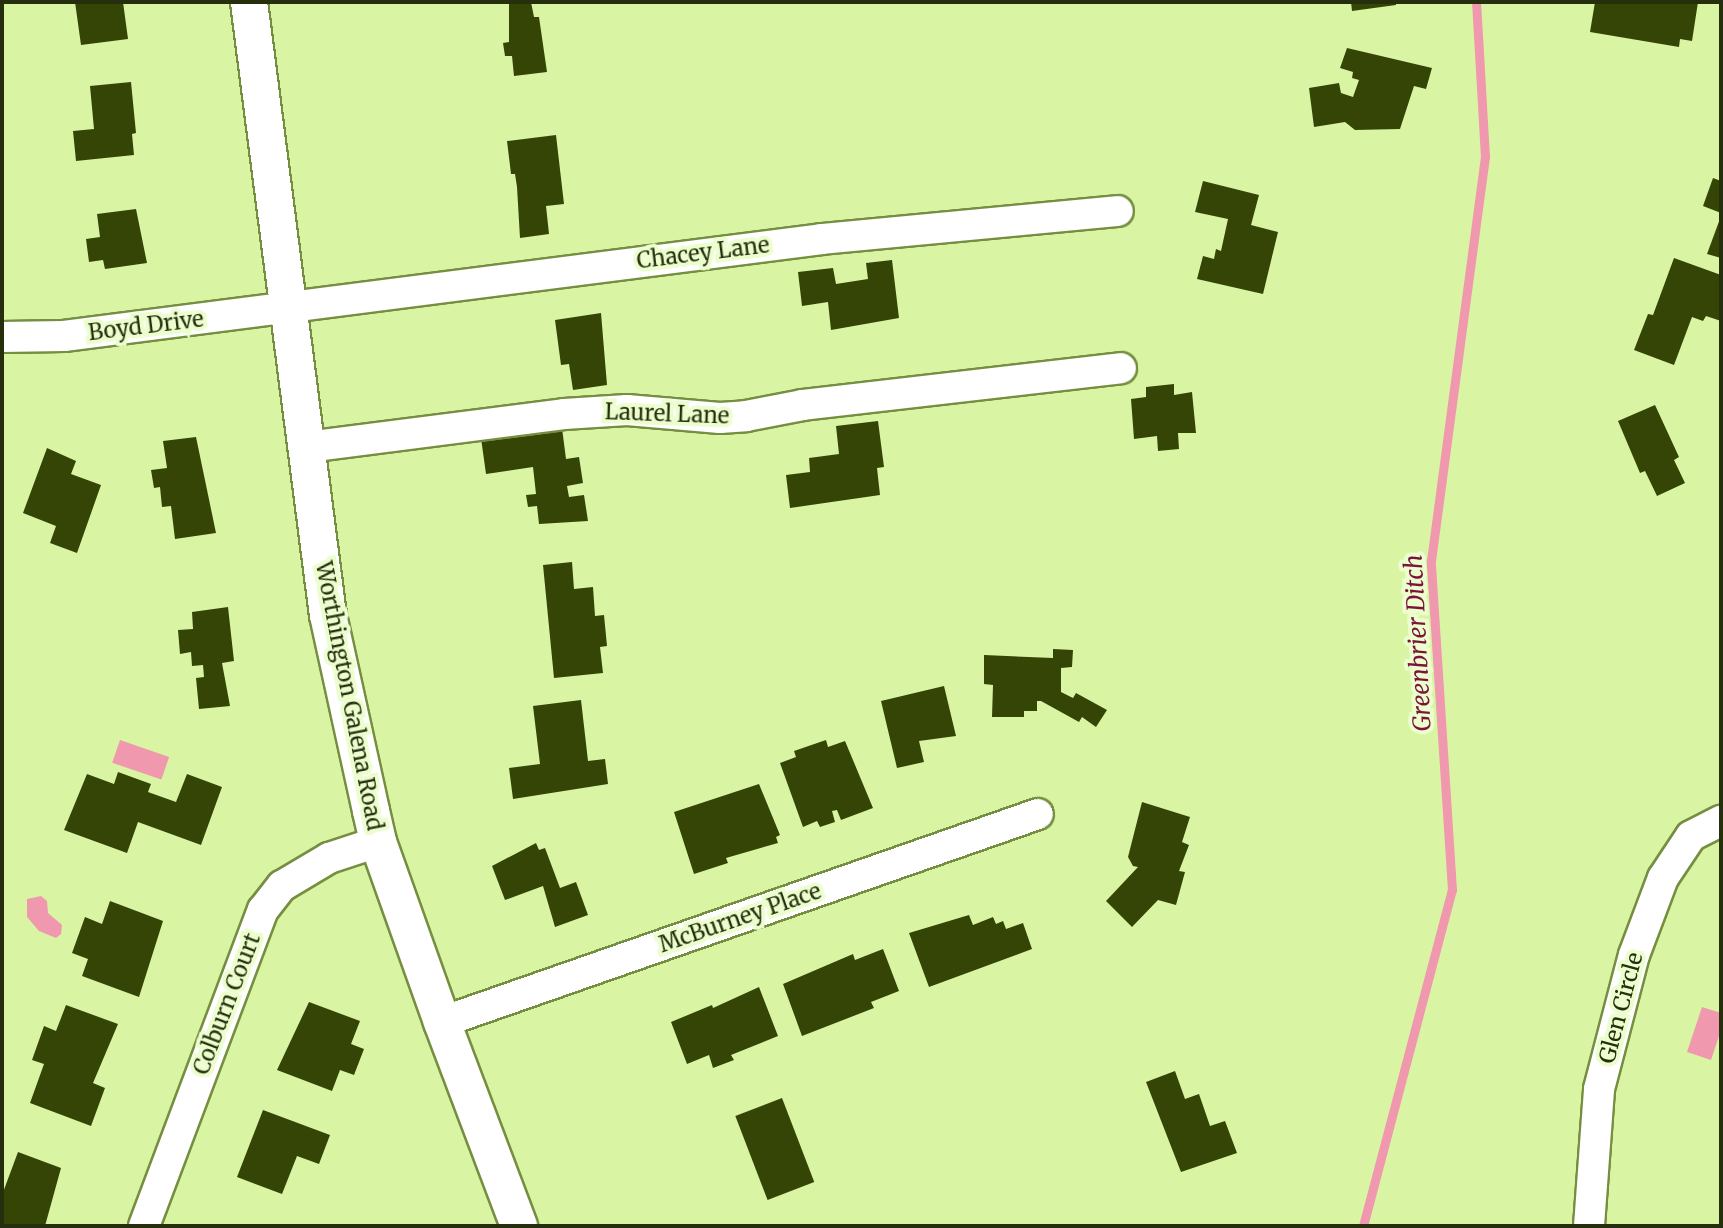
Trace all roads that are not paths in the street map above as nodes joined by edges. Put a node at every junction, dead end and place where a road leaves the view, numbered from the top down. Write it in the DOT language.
graph roads {
  1 [pos="249,2"];
  2 [pos="1118,211"];
  3 [pos="290,308"];
  4 [pos="2,337"];
  5 [pos="1121,368"];
  6 [pos="307,447"];
  7 [pos="1038,814"];
  8 [pos="1721,821"];
  9 [pos="378,842"];
  10 [pos="442,1022"];
  11 [pos="144,1226"];
  12 [pos="519,1226"];
  13 [pos="1589,1226"];
  1 -- 3 [label="street, Worthington Galena Road"];
  2 -- 3 [label="street, Chacey Lane"];
  3 -- 4 [label="street, Boyd Drive"];
  3 -- 6 [label="street, Worthington Galena Road"];
  5 -- 6 [label="street, Laurel Lane"];
  6 -- 9 [label="street, Worthington Galena Road"];
  7 -- 10 [label="street, McBurney Place"];
  8 -- 13 [label="street, Glen Circle"];
  9 -- 10 [label="street, Worthington Galena Road"];
  9 -- 11 [label="street, Colburn Court"];
  10 -- 12 [label="street, Worthington Galena Road"];
}
